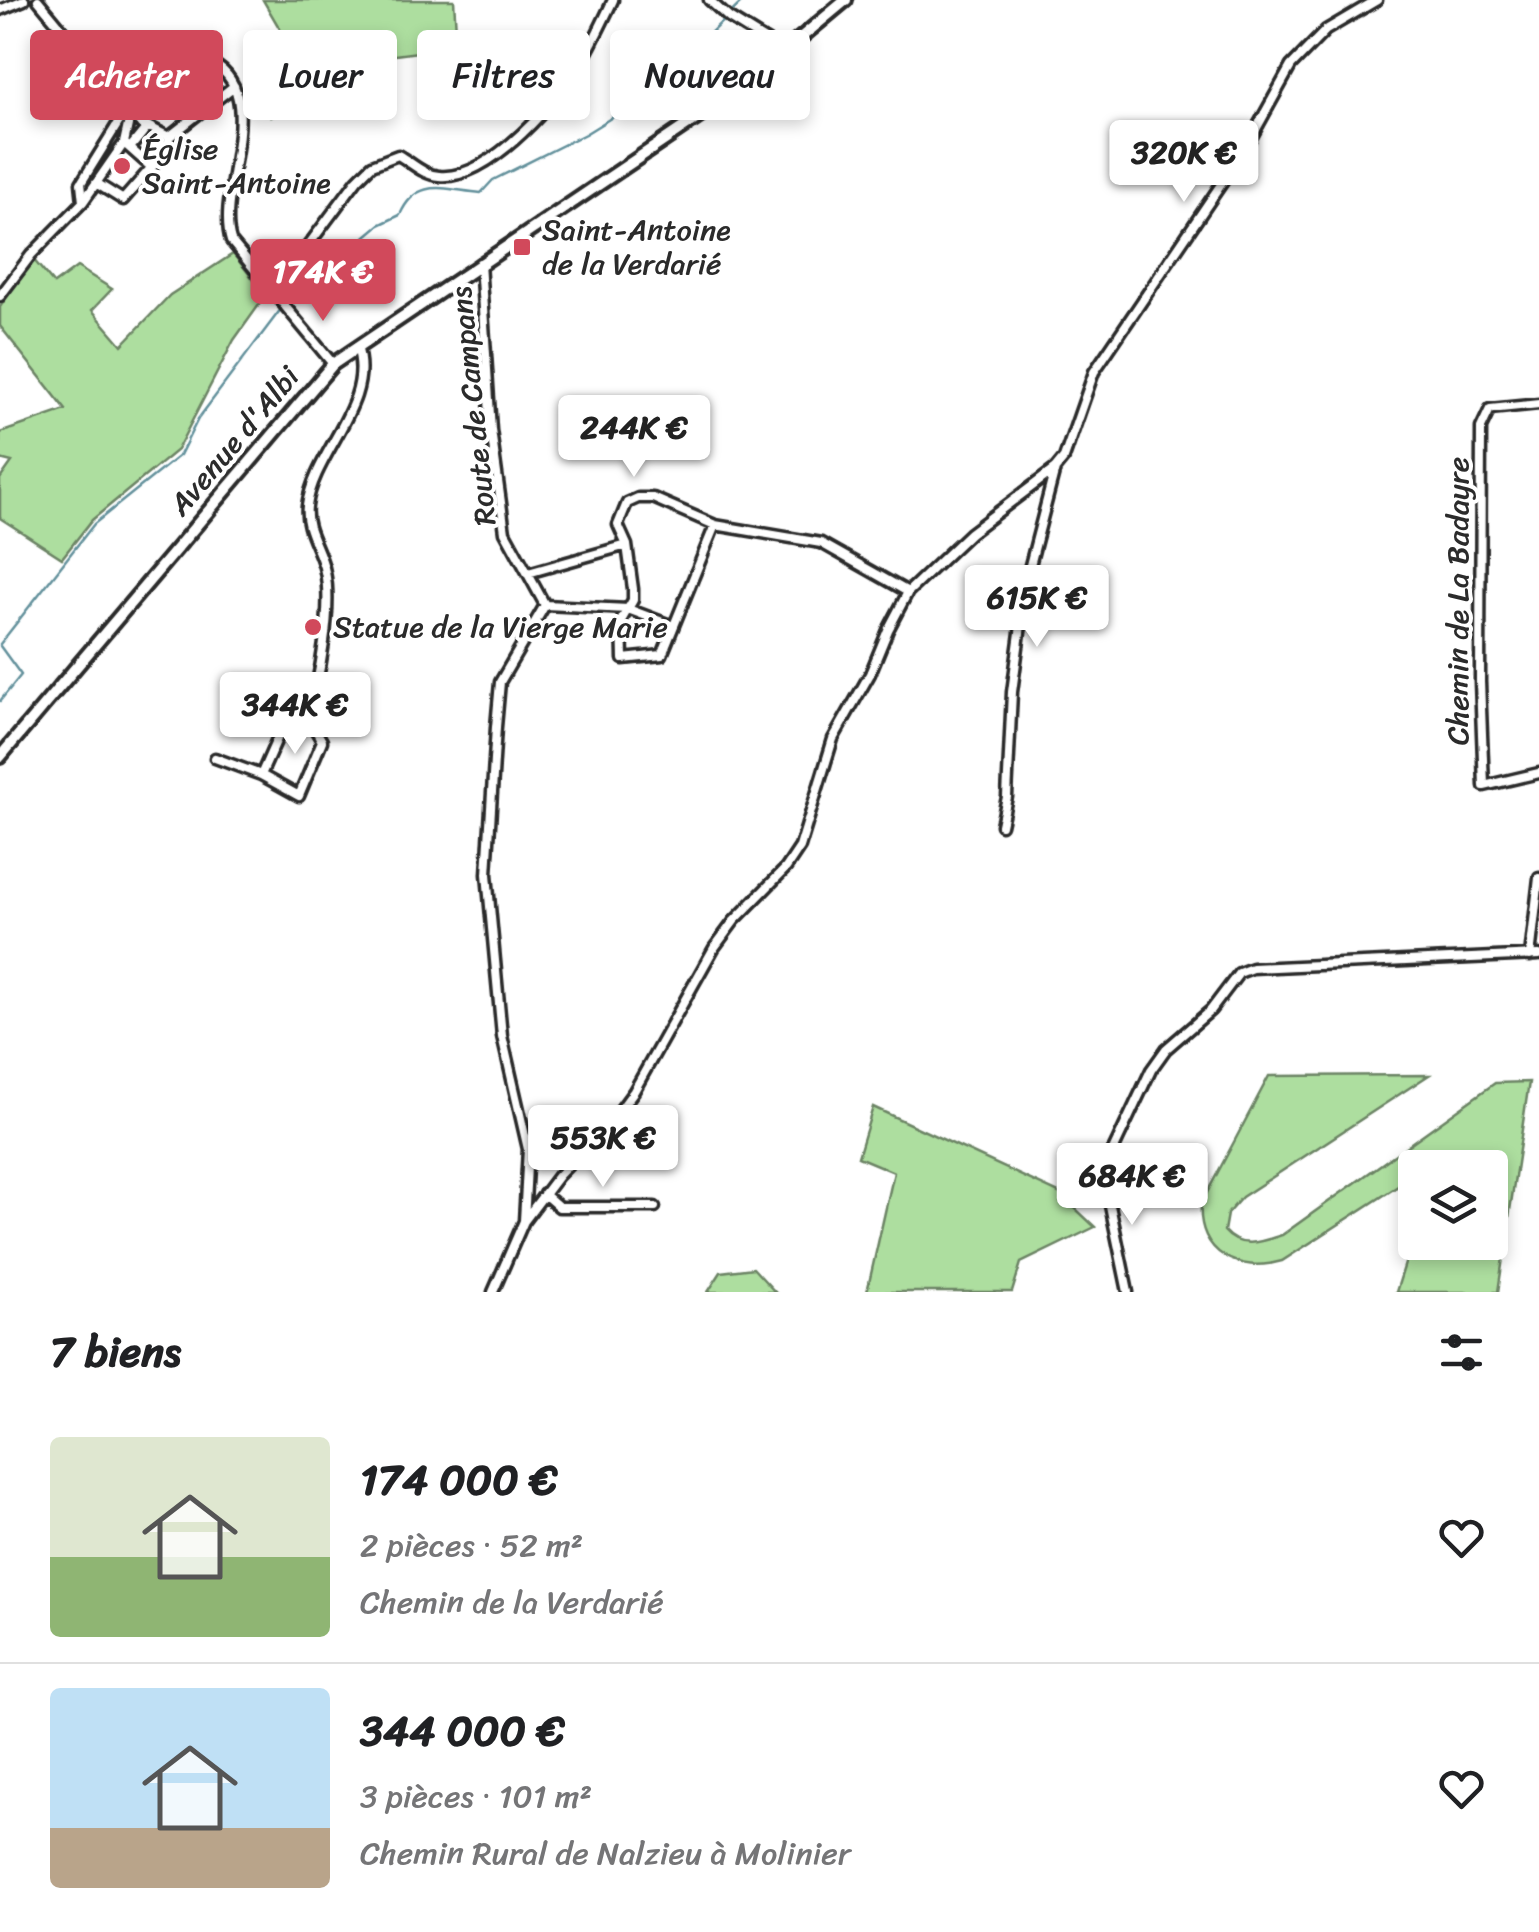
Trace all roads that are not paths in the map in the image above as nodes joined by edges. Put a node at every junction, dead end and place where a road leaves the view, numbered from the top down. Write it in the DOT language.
graph roads {
  1 [pos="24,0"];
  2 [pos="38,0"];
  3 [pos="613,0"];
  4 [pos="710,0"];
  5 [pos="846,0"];
  6 [pos="1377,0"];
  7 [pos="0,10"];
  8 [pos="62,30"];
  9 [pos="749,30"];
  10 [pos="810,30"];
  11 [pos="223,70"];
  12 [pos="234,86"];
  13 [pos="223,94"];
  14 [pos="120,120"];
  15 [pos="126,120"];
  16 [pos="138,120"];
  17 [pos="148,120"];
  18 [pos="188,120"];
  19 [pos="696,120"];
  20 [pos="144,125"];
  21 [pos="169,137"];
  22 [pos="127,146"];
  23 [pos="152,167"];
  24 [pos="96,184"];
  25 [pos="82,202"];
  26 [pos="480,262"];
  27 [pos="272,294"];
  28 [pos="0,296"];
  29 [pos="357,347"];
  30 [pos="333,364"];
  31 [pos="1539,404"];
  32 [pos="1055,469"];
  33 [pos="714,525"];
  34 [pos="627,545"];
  35 [pos="528,573"];
  36 [pos="908,592"];
  37 [pos="544,604"];
  38 [pos="628,610"];
  39 [pos="672,626"];
  40 [pos="308,718"];
  41 [pos="4,742"];
  42 [pos="0,756"];
  43 [pos="215,758"];
  44 [pos="1539,773"];
  45 [pos="260,775"];
  46 [pos="1001,825"];
  47 [pos="1539,878"];
  48 [pos="1534,956"];
  49 [pos="544,1194"];
  50 [pos="655,1208"];
  51 [pos="524,1221"];
  52 [pos="494,1292"];
  53 [pos="1128,1292"];
  1 -- 7 [label="street"];
  2 -- 8 [label="street"];
  3 -- 27 [label="street"];
  4 -- 9 [label="street"];
  5 -- 10 [label="main road, Avenue d'Albi"];
  6 -- 32 [label="street"];
  11 -- 12 [label="street"];
  12 -- 13 [label="street"];
  12 -- 27 [label="street"];
  14 -- 25 [label="street"];
  15 -- 22 [label="street"];
  16 -- 20 [label="street"];
  17 -- 20 [label="street"];
  18 -- 21 [label="street"];
  19 -- 26 [label="main road, Avenue d'Albi"];
  20 -- 21 [label="street"];
  20 -- 22 [label="street"];
  21 -- 23 [label="street"];
  22 -- 23 [label="street"];
  22 -- 24 [label="street"];
  23 -- 24 [label="street"];
  24 -- 25 [label="street"];
  25 -- 28 [label="street"];
  26 -- 29 [label="main road, Avenue d'Albi"];
  26 -- 35 [label="street, Route de Campans"];
  27 -- 30 [label="street"];
  29 -- 30 [label="main road, Avenue d'Albi"];
  29 -- 40 [label="street"];
  30 -- 41 [label="main road, Avenue d'Albi"];
  31 -- 44 [label="street, Chemin de La Badayre"];
  32 -- 36 [label="street"];
  32 -- 46 [label="street"];
  33 -- 34 [label="street"];
  33 -- 36 [label="street"];
  33 -- 39 [label="street"];
  34 -- 35 [label="street"];
  34 -- 38 [label="street"];
  35 -- 37 [label="street, Route de Campans"];
  36 -- 49 [label="street"];
  37 -- 38 [label="street"];
  37 -- 51 [label="street"];
  38 -- 39 [label="street"];
  38 -- 39 [label="street"];
  40 -- 45 [label="street"];
  40 -- 45 [label="street"];
  41 -- 42 [label="main road, Avenue d'Albi"];
  43 -- 45 [label="street"];
  47 -- 48 [label="street"];
  48 -- 53 [label="street"];
  49 -- 50 [label="street"];
  49 -- 51 [label="street"];
  51 -- 52 [label="street"];
}
